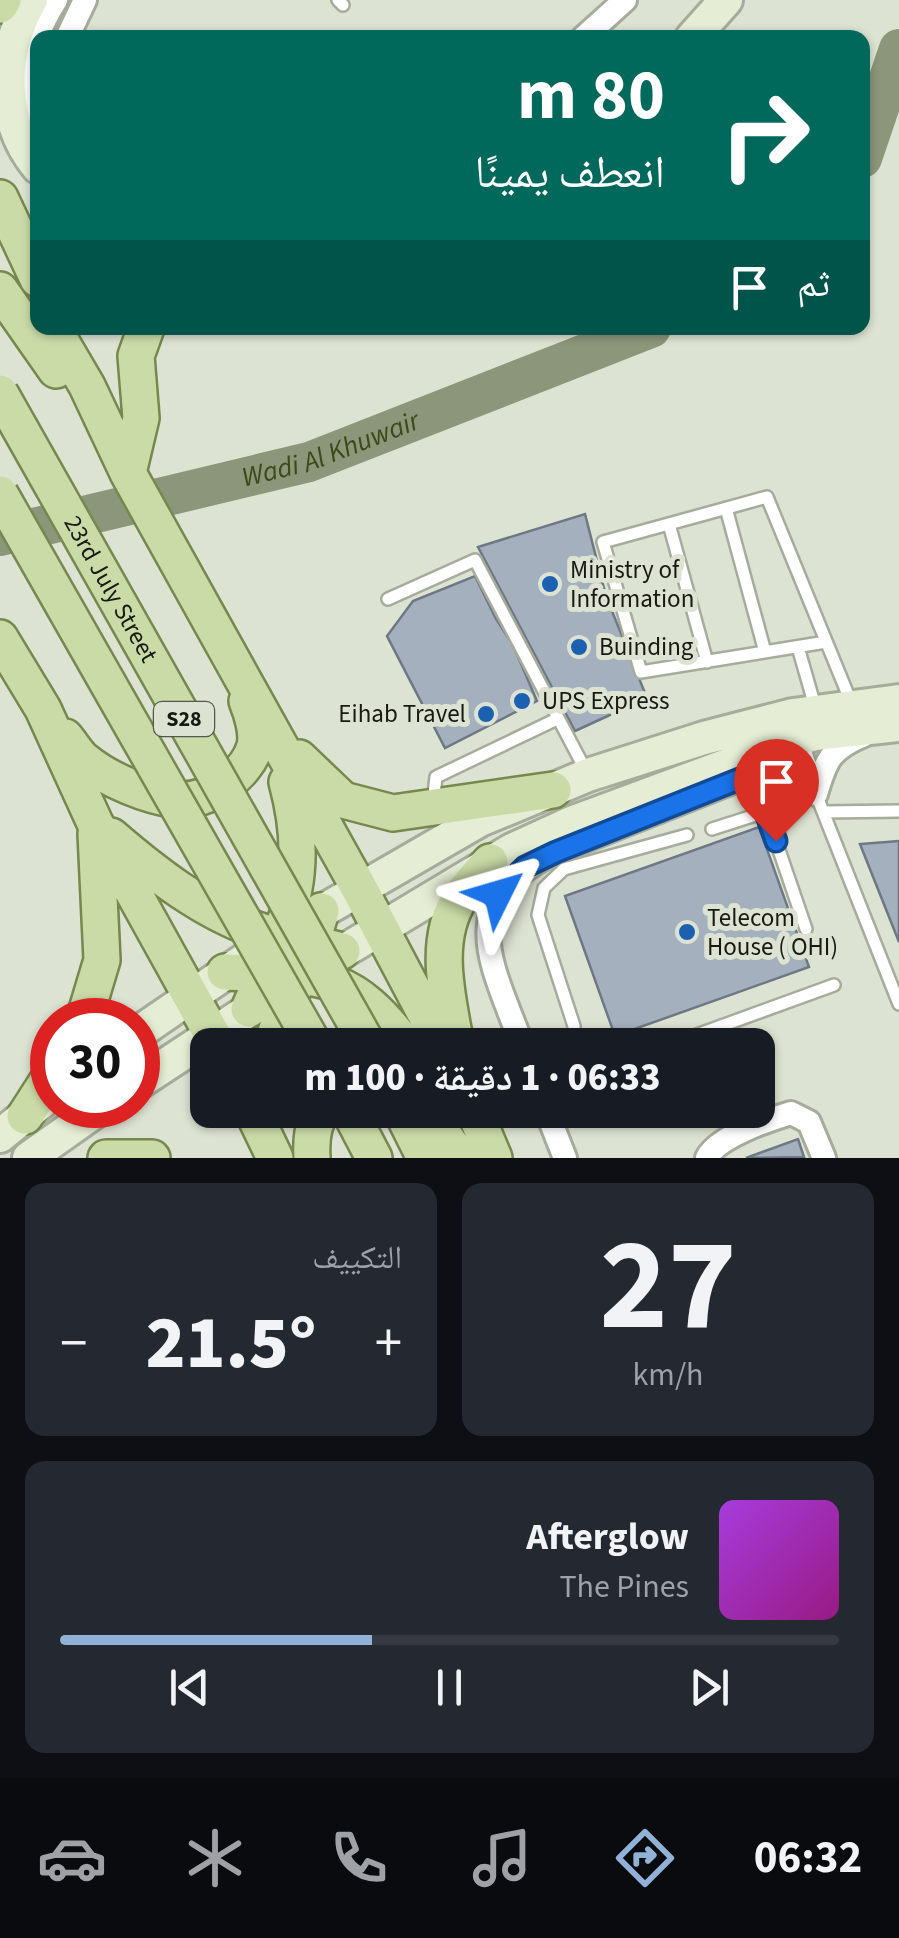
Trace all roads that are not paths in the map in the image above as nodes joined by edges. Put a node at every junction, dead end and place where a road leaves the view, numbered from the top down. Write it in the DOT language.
graph roads {
  1 [pos="31,0"];
  2 [pos="56,0"];
  3 [pos="85,0"];
  4 [pos="625,0"];
  5 [pos="726,0"];
  6 [pos="41,30"];
  7 [pos="71,30"];
  8 [pos="591,30"];
  9 [pos="699,30"];
  10 [pos="30,53"];
  11 [pos="30,121"];
  12 [pos="30,157"];
  13 [pos="0,198"];
  14 [pos="0,238"];
  15 [pos="30,262"];
  16 [pos="30,289"];
  17 [pos="0,290"];
  18 [pos="30,333"];
  19 [pos="31,335"];
  20 [pos="60,335"];
  21 [pos="144,335"];
  22 [pos="0,392"];
  23 [pos="132,481"];
  24 [pos="0,494"];
  25 [pos="726,508"];
  26 [pos="669,524"];
  27 [pos="388,600"];
  28 [pos="826,642"];
  29 [pos="798,646"];
  30 [pos="6,648"];
  31 [pos="227,650"];
  32 [pos="765,652"];
  33 [pos="707,662"];
  34 [pos="852,706"];
  35 [pos="43,709"];
  36 [pos="816,712"];
  37 [pos="894,717"];
  38 [pos="556,719"];
  39 [pos="273,733"];
  40 [pos="794,740"];
  41 [pos="756,763"];
  42 [pos="588,775"];
  43 [pos="707,782"];
  44 [pos="553,790"];
  45 [pos="819,803"];
  46 [pos="433,806"];
  47 [pos="899,811"];
  48 [pos="765,812"];
  49 [pos="651,816"];
  50 [pos="95,823"];
  51 [pos="712,829"];
  52 [pos="686,835"];
  53 [pos="658,844"];
  54 [pos="490,862"];
  55 [pos="359,888"];
  56 [pos="806,928"];
  57 [pos="381,929"];
  58 [pos="312,944"];
  59 [pos="225,972"];
  60 [pos="264,974"];
  61 [pos="834,984"];
  62 [pos="192,995"];
  63 [pos="91,998"];
  64 [pos="899,1004"];
  65 [pos="249,1010"];
  66 [pos="160,1017"];
  67 [pos="208,1028"];
  68 [pos="227,1028"];
  69 [pos="277,1028"];
  70 [pos="304,1028"];
  71 [pos="358,1028"];
  72 [pos="393,1028"];
  73 [pos="433,1028"];
  74 [pos="453,1028"];
  75 [pos="516,1028"];
  76 [pos="574,1028"];
  77 [pos="715,1028"];
  78 [pos="190,1053"];
  79 [pos="160,1070"];
  80 [pos="30,1103"];
  81 [pos="12,1126"];
  82 [pos="72,1128"];
  83 [pos="261,1128"];
  84 [pos="282,1128"];
  85 [pos="314,1128"];
  86 [pos="358,1128"];
  87 [pos="410,1128"];
  88 [pos="439,1128"];
  89 [pos="461,1128"];
  90 [pos="482,1128"];
  91 [pos="553,1128"];
  92 [pos="30,1158"];
  93 [pos="106,1158"];
  94 [pos="152,1158"];
  95 [pos="275,1158"];
  96 [pos="292,1158"];
  97 [pos="312,1158"];
  98 [pos="374,1158"];
  99 [pos="425,1158"];
  100 [pos="460,1158"];
  101 [pos="481,1158"];
  102 [pos="494,1158"];
  103 [pos="565,1158"];
  104 [pos="707,1158"];
  105 [pos="824,1158"];
  1 -- 12 [label="street"];
  2 -- 6 [label="street"];
  3 -- 7 [label="street"];
  4 -- 8 [label="street"];
  5 -- 9 [label="street"];
  10 -- 11 [label="street"];
  13 -- 15 [label="main road"];
  14 -- 16 [label="main road"];
  17 -- 18 [label="main road"];
  19 -- 23 [label="main road"];
  20 -- 23 [label="main road"];
  21 -- 23 [label="main road"];
  22 -- 71 [label="main road, 23rd July Street / S28, bridge"];
  23 -- 31 [label="main road"];
  24 -- 70 [label="main road, 23rd July Street / S28, bridge"];
  25 -- 26 [label="lane"];
  25 -- 28 [label="lane"];
  25 -- 32 [label="lane"];
  26 -- 33 [label="lane"];
  26 -- 33 [label="lane"];
  27 -- 38 [label="lane"];
  28 -- 29 [label="lane"];
  28 -- 34 [label="lane"];
  29 -- 32 [label="lane"];
  29 -- 36 [label="lane"];
  30 -- 35 [label="main road"];
  31 -- 35 [label="main road"];
  31 -- 39 [label="main road"];
  32 -- 33 [label="lane"];
  34 -- 36 [label="street"];
  34 -- 37 [label="street"];
  35 -- 50 [label="main road"];
  36 -- 42 [label="street"];
  37 -- 40 [label="street"];
  37 -- 45 [label="street"];
  38 -- 42 [label="lane"];
  38 -- 46 [label="lane"];
  39 -- 46 [label="main road"];
  39 -- 55 [label="main road"];
  39 -- 58 [label="main road"];
  40 -- 41 [label="street"];
  40 -- 45 [label="street"];
  41 -- 43 [label="street"];
  41 -- 48 [label="lane"];
  42 -- 44 [label="street"];
  43 -- 49 [label="street"];
  43 -- 54 [label="street"];
  44 -- 46 [label="main road"];
  44 -- 55 [label="street"];
  45 -- 47 [label="lane"];
  45 -- 64 [label="lane"];
  48 -- 51 [label="lane"];
  48 -- 56 [label="lane"];
  49 -- 53 [label="lane"];
  49 -- 75 [label="street"];
  50 -- 58 [label="main road"];
  50 -- 62 [label="main road"];
  50 -- 63 [label="main road"];
  52 -- 53 [label="lane"];
  53 -- 76 [label="lane"];
  54 -- 57 [label="street"];
  54 -- 74 [label="main road"];
  55 -- 57 [label="main road"];
  55 -- 58 [label="street"];
  57 -- 58 [label="street"];
  57 -- 73 [label="main road"];
  58 -- 59 [label="street"];
  58 -- 60 [label="main road"];
  58 -- 65 [label="street"];
  58 -- 69 [label="main road"];
  58 -- 72 [label="main road"];
  59 -- 60 [label="main road"];
  59 -- 62 [label="street"];
  60 -- 65 [label="main road"];
  61 -- 77 [label="lane"];
  62 -- 66 [label="street"];
  62 -- 67 [label="main road"];
  65 -- 68 [label="street"];
  78 -- 79 [label="street"];
  80 -- 81 [label="main road"];
  82 -- 92 [label="street"];
  83 -- 95 [label="main road"];
  84 -- 96 [label="main road"];
  85 -- 97 [label="main road"];
  86 -- 98 [label="main road"];
  87 -- 99 [label="main road"];
  88 -- 100 [label="main road"];
  89 -- 101 [label="main road"];
  90 -- 102 [label="main road"];
  91 -- 103 [label="street"];
  93 -- 94 [label="main road"];
  104 -- 105 [label="street"];
}
